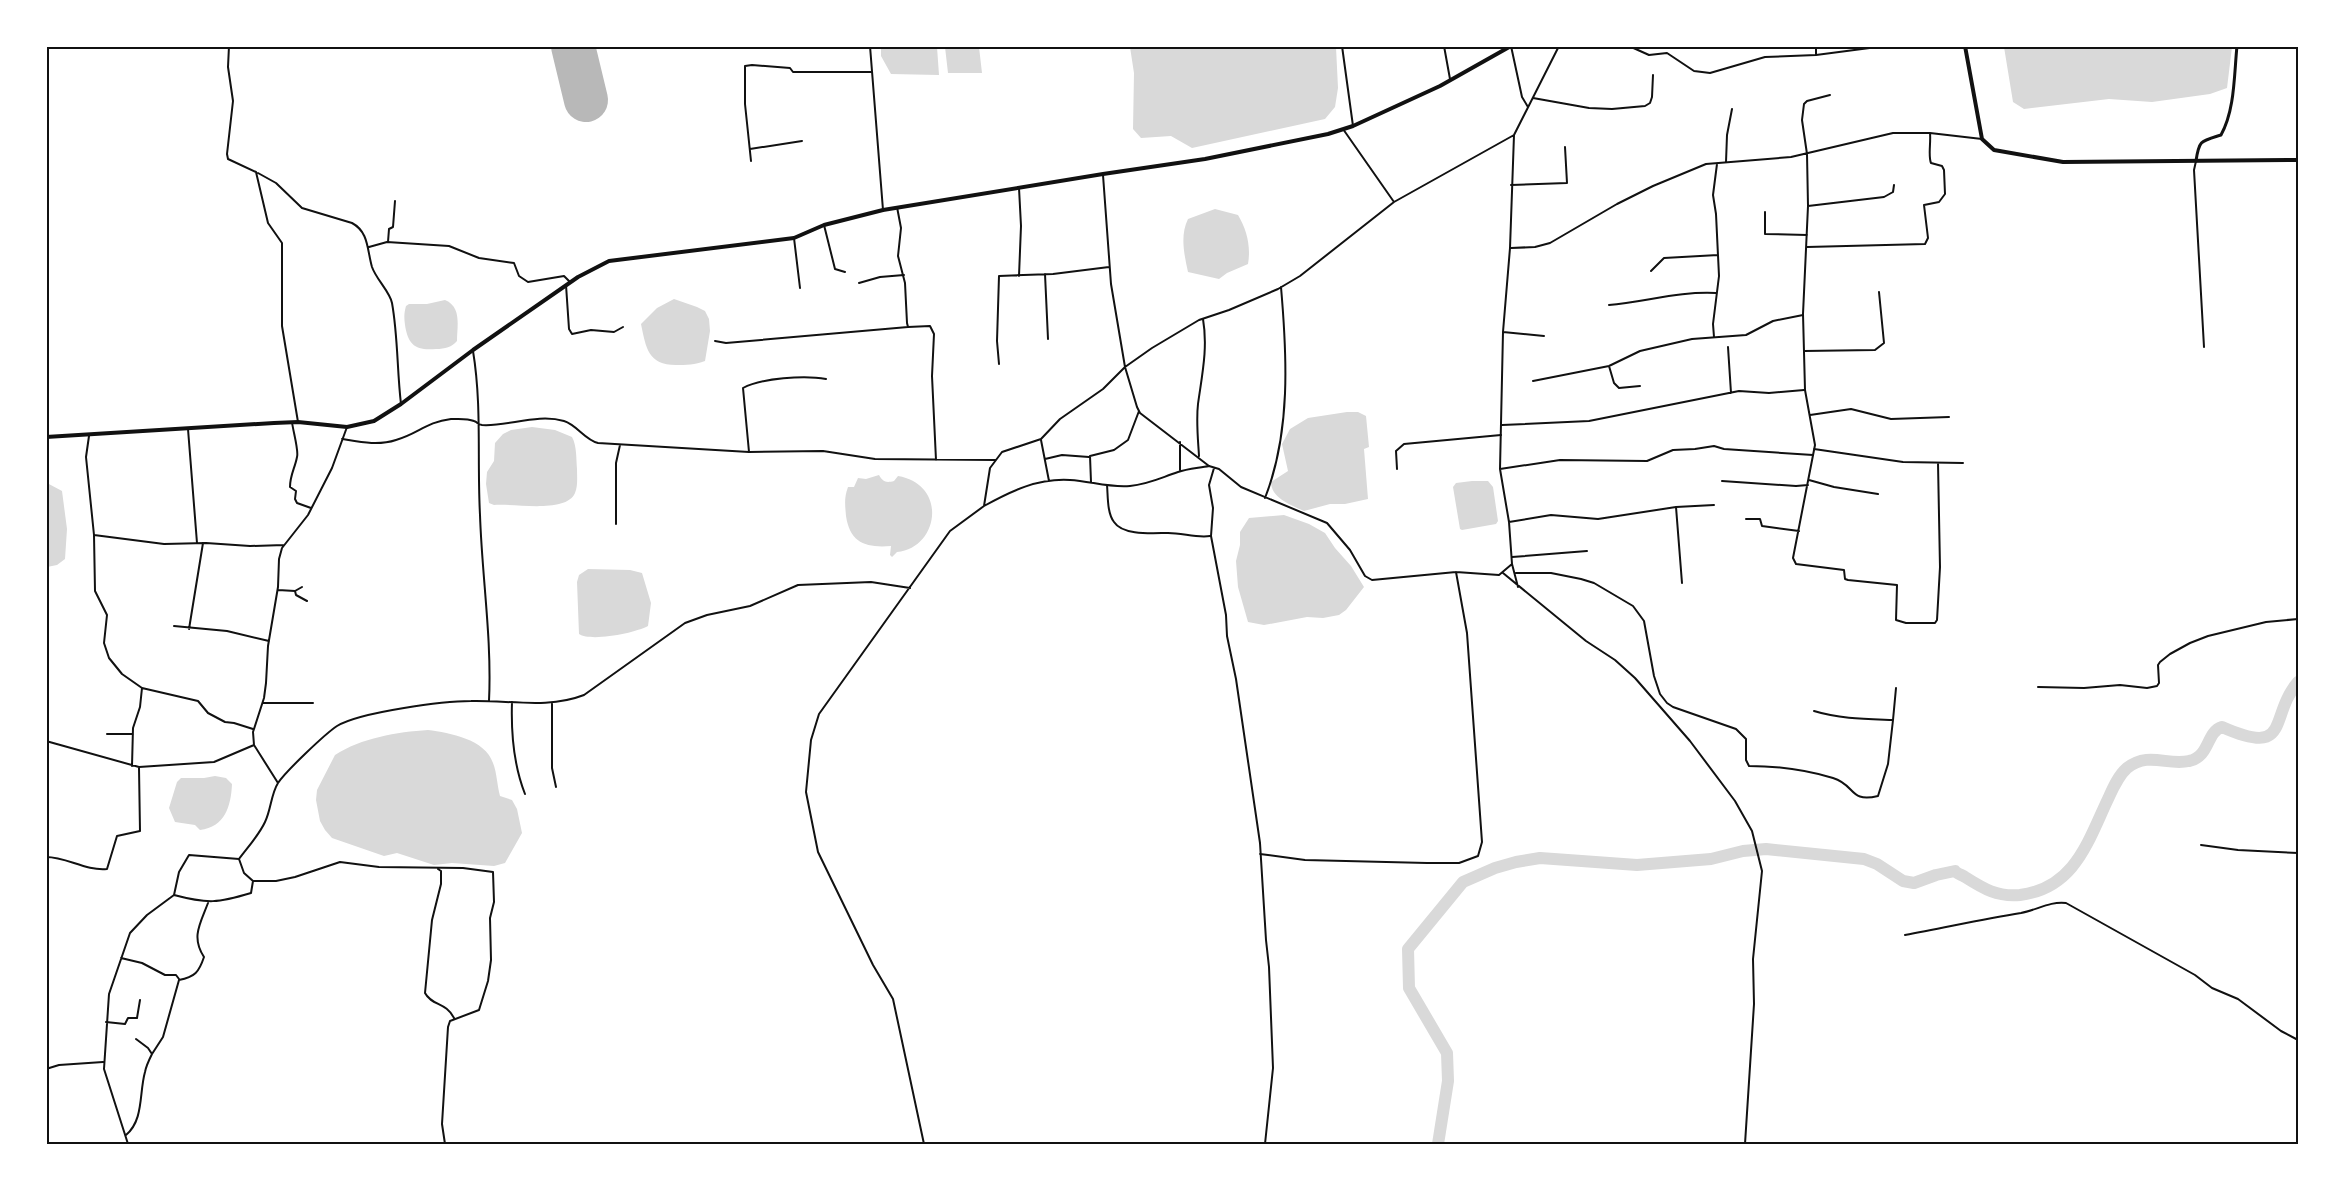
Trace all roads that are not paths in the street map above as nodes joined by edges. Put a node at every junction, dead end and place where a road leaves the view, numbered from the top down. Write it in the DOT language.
graph roads {
  1 [pos="229,46"];
  2 [pos="870,46"];
  3 [pos="1342,46"];
  4 [pos="1444,46"];
  5 [pos="1511,46"];
  6 [pos="1559,46"];
  7 [pos="1629,46"];
  8 [pos="1816,46"];
  9 [pos="1885,46"];
  10 [pos="1965,46"];
  11 [pos="2237,46"];
  12 [pos="1816,55"];
  13 [pos="872,72"];
  14 [pos="1653,75"];
  15 [pos="1450,80"];
  16 [pos="1830,95"];
  17 [pos="1533,98"];
  18 [pos="1528,107"];
  19 [pos="1732,109"];
  20 [pos="1353,126"];
  21 [pos="1343,129"];
  22 [pos="1930,133"];
  23 [pos="1514,135"];
  24 [pos="1982,139"];
  25 [pos="801,141"];
  26 [pos="1565,147"];
  27 [pos="750,149"];
  28 [pos="1807,154"];
  29 [pos="2298,160"];
  30 [pos="751,161"];
  31 [pos="2196,161"];
  32 [pos="1726,162"];
  33 [pos="1717,163"];
  34 [pos="256,172"];
  35 [pos="1102,174"];
  36 [pos="1511,185"];
  37 [pos="1894,185"];
  38 [pos="1019,187"];
  39 [pos="395,201"];
  40 [pos="1394,202"];
  41 [pos="1808,206"];
  42 [pos="897,207"];
  43 [pos="883,210"];
  44 [pos="1765,212"];
  45 [pos="824,225"];
  46 [pos="1807,235"];
  47 [pos="794,238"];
  48 [pos="388,242"];
  49 [pos="369,247"];
  50 [pos="1807,247"];
  51 [pos="1510,248"];
  52 [pos="1718,255"];
  53 [pos="1110,267"];
  54 [pos="1651,271"];
  55 [pos="845,273"];
  56 [pos="1045,274"];
  57 [pos="904,275"];
  58 [pos="1019,276"];
  59 [pos="859,283"];
  60 [pos="568,284"];
  61 [pos="1281,287"];
  62 [pos="800,288"];
  63 [pos="1879,292"];
  64 [pos="1716,293"];
  65 [pos="1609,305"];
  66 [pos="1803,315"];
  67 [pos="1203,319"];
  68 [pos="623,327"];
  69 [pos="908,327"];
  70 [pos="1503,332"];
  71 [pos="1544,336"];
  72 [pos="1714,337"];
  73 [pos="1048,339"];
  74 [pos="715,341"];
  75 [pos="1728,347"];
  76 [pos="2204,347"];
  77 [pos="473,350"];
  78 [pos="1804,351"];
  79 [pos="999,364"];
  80 [pos="1609,366"];
  81 [pos="1125,367"];
  82 [pos="826,378"];
  83 [pos="1533,381"];
  84 [pos="1640,386"];
  85 [pos="1805,390"];
  86 [pos="1731,393"];
  87 [pos="401,404"];
  88 [pos="1139,411"];
  89 [pos="1809,415"];
  90 [pos="1949,417"];
  91 [pos="295,422"];
  92 [pos="480,425"];
  93 [pos="1502,425"];
  94 [pos="188,427"];
  95 [pos="347,427"];
  96 [pos="1501,435"];
  97 [pos="89,436"];
  98 [pos="46,437"];
  99 [pos="342,439"];
  100 [pos="1041,439"];
  101 [pos="1180,442"];
  102 [pos="620,445"];
  103 [pos="1814,449"];
  104 [pos="749,452"];
  105 [pos="1814,455"];
  106 [pos="1090,456"];
  107 [pos="1199,457"];
  108 [pos="997,459"];
  109 [pos="1045,459"];
  110 [pos="936,460"];
  111 [pos="1938,463"];
  112 [pos="1963,463"];
  113 [pos="1209,466"];
  114 [pos="1214,468"];
  115 [pos="1500,468"];
  116 [pos="1397,469"];
  117 [pos="1180,471"];
  118 [pos="1809,480"];
  119 [pos="1049,481"];
  120 [pos="1722,481"];
  121 [pos="1091,482"];
  122 [pos="1107,485"];
  123 [pos="1808,485"];
  124 [pos="1878,494"];
  125 [pos="1265,498"];
  126 [pos="1714,505"];
  127 [pos="984,506"];
  128 [pos="1676,507"];
  129 [pos="311,508"];
  130 [pos="1746,519"];
  131 [pos="1509,522"];
  132 [pos="616,524"];
  133 [pos="1799,531"];
  134 [pos="94,535"];
  135 [pos="1210,536"];
  136 [pos="197,543"];
  137 [pos="203,543"];
  138 [pos="284,545"];
  139 [pos="1587,551"];
  140 [pos="1512,557"];
  141 [pos="1512,564"];
  142 [pos="1456,572"];
  143 [pos="1503,573"];
  144 [pos="1516,573"];
  145 [pos="1682,584"];
  146 [pos="302,587"];
  147 [pos="1518,587"];
  148 [pos="910,588"];
  149 [pos="278,590"];
  150 [pos="295,591"];
  151 [pos="307,601"];
  152 [pos="2298,619"];
  153 [pos="174,626"];
  154 [pos="189,629"];
  155 [pos="269,641"];
  156 [pos="2038,687"];
  157 [pos="142,688"];
  158 [pos="1896,688"];
  159 [pos="489,701"];
  160 [pos="512,702"];
  161 [pos="262,703"];
  162 [pos="313,703"];
  163 [pos="552,703"];
  164 [pos="1667,703"];
  165 [pos="1660,707"];
  166 [pos="1814,711"];
  167 [pos="1893,720"];
  168 [pos="253,729"];
  169 [pos="107,734"];
  170 [pos="133,734"];
  171 [pos="46,741"];
  172 [pos="254,745"];
  173 [pos="132,766"];
  174 [pos="139,767"];
  175 [pos="278,783"];
  176 [pos="556,787"];
  177 [pos="525,794"];
  178 [pos="2201,845"];
  179 [pos="2298,853"];
  180 [pos="1260,854"];
  181 [pos="46,857"];
  182 [pos="239,859"];
  183 [pos="438,869"];
  184 [pos="253,881"];
  185 [pos="174,895"];
  186 [pos="208,903"];
  187 [pos="1905,935"];
  188 [pos="121,958"];
  189 [pos="179,980"];
  190 [pos="140,1000"];
  191 [pos="454,1019"];
  192 [pos="106,1022"];
  193 [pos="136,1040"];
  194 [pos="2298,1040"];
  195 [pos="152,1054"];
  196 [pos="103,1062"];
  197 [pos="46,1069"];
  198 [pos="126,1136"];
  199 [pos="128,1144"];
  200 [pos="445,1144"];
  201 [pos="924,1144"];
  202 [pos="1265,1144"];
  203 [pos="1745,1144"];
  1 -- 34 [label="street"];
  2 -- 13 [label="street"];
  3 -- 20 [label="street"];
  4 -- 15 [label="street"];
  5 -- 15 [label="main road"];
  5 -- 18 [label="street"];
  6 -- 17 [label="street"];
  7 -- 12 [label="street"];
  8 -- 12 [label="street"];
  9 -- 12 [label="street"];
  10 -- 24 [label="main road"];
  11 -- 31 [label="street"];
  13 -- 27 [label="street"];
  13 -- 43 [label="street"];
  14 -- 17 [label="street"];
  15 -- 20 [label="main road"];
  16 -- 28 [label="street"];
  17 -- 18 [label="street"];
  18 -- 23 [label="street"];
  19 -- 32 [label="street"];
  20 -- 21 [label="main road"];
  21 -- 35 [label="main road"];
  21 -- 40 [label="street"];
  22 -- 24 [label="street"];
  22 -- 28 [label="street"];
  22 -- 50 [label="street"];
  23 -- 36 [label="street"];
  23 -- 40 [label="street"];
  24 -- 31 [label="main road"];
  25 -- 27 [label="street"];
  26 -- 36 [label="street"];
  27 -- 30 [label="street"];
  28 -- 32 [label="street"];
  28 -- 41 [label="street"];
  29 -- 31 [label="main road"];
  31 -- 76 [label="street"];
  32 -- 33 [label="street"];
  33 -- 51 [label="street"];
  33 -- 52 [label="street"];
  34 -- 49 [label="street"];
  34 -- 91 [label="street"];
  35 -- 38 [label="main road"];
  35 -- 53 [label="street"];
  36 -- 51 [label="street"];
  37 -- 41 [label="street"];
  38 -- 42 [label="main road"];
  38 -- 58 [label="street"];
  39 -- 48 [label="street"];
  40 -- 61 [label="street"];
  41 -- 46 [label="street"];
  42 -- 43 [label="main road"];
  42 -- 57 [label="street"];
  43 -- 45 [label="main road"];
  44 -- 46 [label="street"];
  45 -- 47 [label="main road"];
  45 -- 55 [label="street"];
  46 -- 50 [label="street"];
  47 -- 60 [label="main road"];
  47 -- 62 [label="street"];
  48 -- 49 [label="street"];
  48 -- 60 [label="street"];
  49 -- 87 [label="street"];
  50 -- 66 [label="street"];
  51 -- 70 [label="street"];
  52 -- 54 [label="street"];
  52 -- 64 [label="street"];
  53 -- 56 [label="street"];
  53 -- 81 [label="street"];
  56 -- 58 [label="street"];
  56 -- 73 [label="street"];
  57 -- 59 [label="street"];
  57 -- 69 [label="street"];
  58 -- 79 [label="street"];
  60 -- 68 [label="street"];
  60 -- 77 [label="main road"];
  61 -- 67 [label="street"];
  61 -- 125 [label="street"];
  63 -- 78 [label="street"];
  64 -- 65 [label="street"];
  64 -- 72 [label="street"];
  66 -- 72 [label="street"];
  66 -- 78 [label="street"];
  67 -- 81 [label="street"];
  67 -- 107 [label="street"];
  69 -- 74 [label="street"];
  69 -- 110 [label="street"];
  70 -- 71 [label="street"];
  70 -- 93 [label="street"];
  72 -- 80 [label="street"];
  75 -- 86 [label="street"];
  77 -- 87 [label="main road"];
  77 -- 92 [label="street"];
  78 -- 85 [label="street"];
  80 -- 83 [label="street"];
  80 -- 84 [label="street"];
  81 -- 88 [label="street"];
  81 -- 100 [label="street"];
  82 -- 104 [label="street"];
  85 -- 86 [label="street"];
  85 -- 89 [label="street"];
  86 -- 93 [label="street"];
  87 -- 95 [label="main road"];
  88 -- 101 [label="street"];
  88 -- 106 [label="street"];
  89 -- 90 [label="street"];
  89 -- 103 [label="street"];
  91 -- 94 [label="main road"];
  91 -- 95 [label="main road"];
  91 -- 129 [label="street"];
  92 -- 99 [label="street"];
  92 -- 102 [label="street"];
  92 -- 159 [label="street"];
  93 -- 96 [label="street"];
  94 -- 97 [label="main road"];
  94 -- 136 [label="street"];
  95 -- 99 [label="street"];
  96 -- 115 [label="street"];
  96 -- 116 [label="street"];
  97 -- 98 [label="main road"];
  97 -- 134 [label="street"];
  99 -- 129 [label="street"];
  100 -- 108 [label="street"];
  100 -- 109 [label="street"];
  101 -- 107 [label="street"];
  101 -- 117 [label="street"];
  102 -- 104 [label="street"];
  102 -- 132 [label="street"];
  103 -- 105 [label="street"];
  103 -- 111 [label="street"];
  104 -- 110 [label="street"];
  105 -- 115 [label="street"];
  105 -- 118 [label="street"];
  106 -- 109 [label="street"];
  106 -- 121 [label="street"];
  107 -- 113 [label="street"];
  108 -- 110 [label="street"];
  108 -- 127 [label="street"];
  109 -- 119 [label="street"];
  111 -- 112 [label="street"];
  111 -- 133 [label="street"];
  113 -- 114 [label="street"];
  113 -- 117 [label="street"];
  114 -- 125 [label="street"];
  114 -- 135 [label="street"];
  115 -- 131 [label="street"];
  117 -- 122 [label="street"];
  118 -- 123 [label="street"];
  118 -- 124 [label="street"];
  119 -- 121 [label="street"];
  119 -- 127 [label="street"];
  120 -- 123 [label="street"];
  121 -- 122 [label="street"];
  122 -- 135 [label="street"];
  123 -- 133 [label="street"];
  125 -- 142 [label="street"];
  126 -- 128 [label="street"];
  127 -- 148 [label="street"];
  128 -- 131 [label="street"];
  128 -- 145 [label="street"];
  129 -- 138 [label="street"];
  130 -- 133 [label="street"];
  131 -- 140 [label="street"];
  134 -- 136 [label="street"];
  134 -- 157 [label="street"];
  135 -- 180 [label="street"];
  136 -- 137 [label="street"];
  137 -- 138 [label="street"];
  137 -- 154 [label="street"];
  138 -- 149 [label="street"];
  139 -- 140 [label="street"];
  140 -- 141 [label="street"];
  141 -- 143 [label="street"];
  141 -- 144 [label="street"];
  142 -- 143 [label="street"];
  142 -- 180 [label="street"];
  143 -- 147 [label="street"];
  144 -- 147 [label="street"];
  144 -- 164 [label="street"];
  146 -- 150 [label="street"];
  147 -- 165 [label="street"];
  148 -- 163 [label="street"];
  148 -- 201 [label="street"];
  149 -- 150 [label="street"];
  149 -- 155 [label="street"];
  150 -- 151 [label="street"];
  152 -- 156 [label="street"];
  153 -- 154 [label="street"];
  154 -- 155 [label="street"];
  155 -- 161 [label="street"];
  157 -- 168 [label="street"];
  157 -- 170 [label="street"];
  158 -- 167 [label="street"];
  159 -- 160 [label="street"];
  159 -- 175 [label="street"];
  160 -- 163 [label="street"];
  160 -- 177 [label="street"];
  161 -- 162 [label="street"];
  161 -- 168 [label="street"];
  163 -- 176 [label="street"];
  164 -- 165 [label="street"];
  164 -- 167 [label="street"];
  165 -- 203 [label="street"];
  166 -- 167 [label="street"];
  168 -- 172 [label="street"];
  169 -- 170 [label="street"];
  170 -- 173 [label="street"];
  171 -- 173 [label="street"];
  172 -- 174 [label="street"];
  172 -- 175 [label="street"];
  173 -- 174 [label="street"];
  174 -- 181 [label="street"];
  175 -- 182 [label="street"];
  178 -- 179 [label="street"];
  180 -- 202 [label="street"];
  182 -- 184 [label="street"];
  182 -- 185 [label="street"];
  183 -- 184 [label="street"];
  183 -- 191 [label="street"];
  183 -- 191 [label="street"];
  184 -- 186 [label="street"];
  185 -- 186 [label="street"];
  185 -- 188 [label="street"];
  186 -- 189 [label="street"];
  187 -- 194 [label="street"];
  188 -- 189 [label="street"];
  188 -- 192 [label="street"];
  189 -- 195 [label="street"];
  190 -- 192 [label="street"];
  191 -- 200 [label="street"];
  192 -- 196 [label="street"];
  193 -- 195 [label="street"];
  195 -- 198 [label="street"];
  196 -- 197 [label="street"];
  196 -- 198 [label="street"];
  198 -- 199 [label="street"];
}
